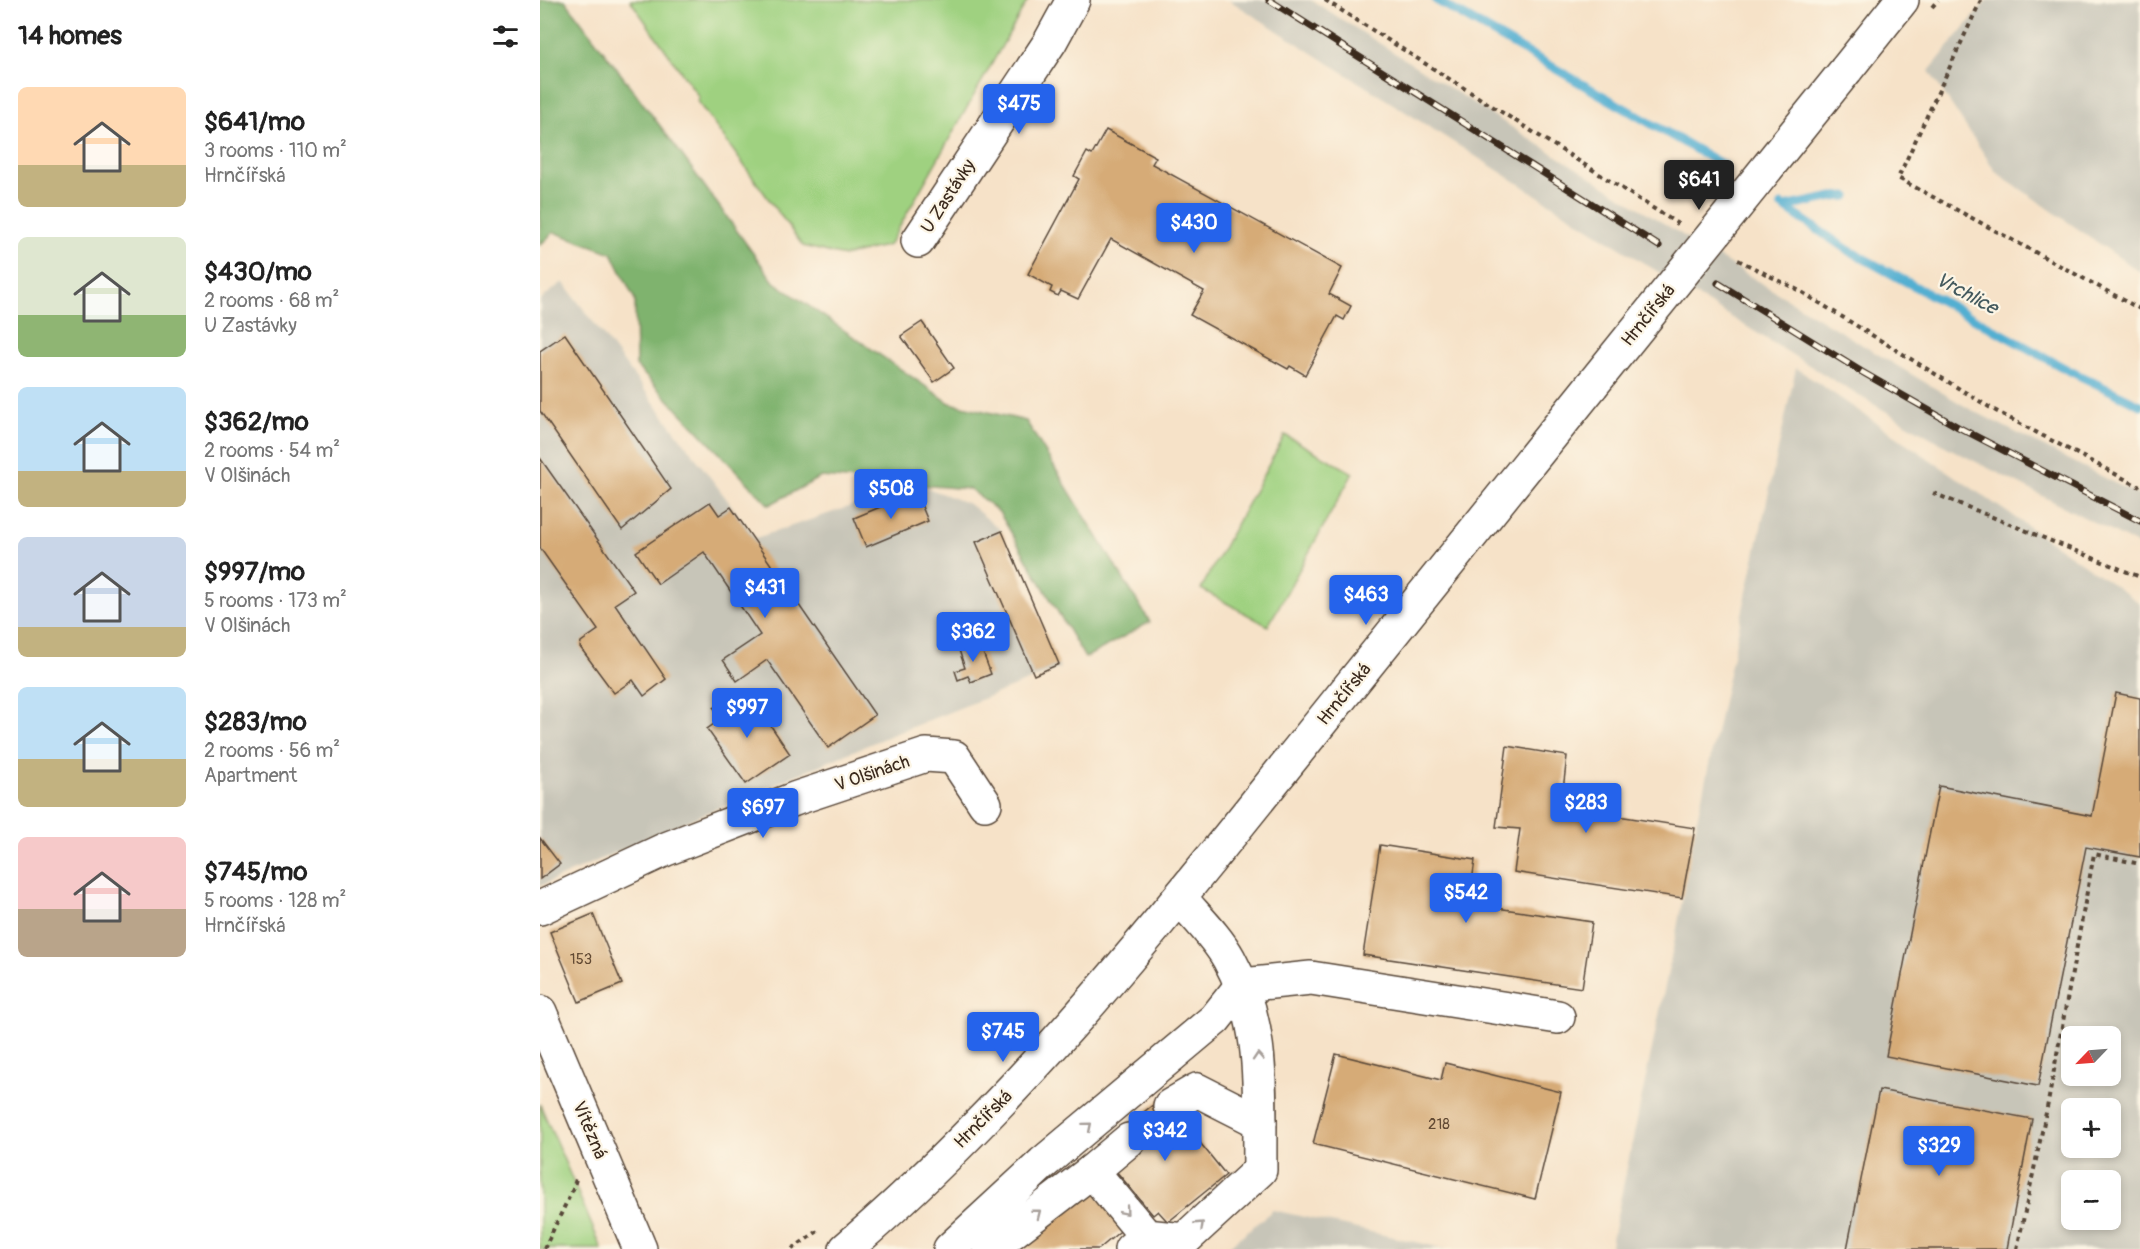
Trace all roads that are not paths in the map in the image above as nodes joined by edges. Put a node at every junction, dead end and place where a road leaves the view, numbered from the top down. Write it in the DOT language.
graph roads {
  1 [pos="1073,0"];
  2 [pos="1902,0"];
  3 [pos="918,241"];
  4 [pos="986,804"];
  5 [pos="1180,898"];
  6 [pos="540,908"];
  7 [pos="1242,985"];
  8 [pos="540,1012"];
  9 [pos="1558,1017"];
  10 [pos="1170,1106"];
  11 [pos="1260,1122"];
  12 [pos="1129,1140"];
  13 [pos="1092,1171"];
  14 [pos="837,1237"];
  15 [pos="1139,1243"];
  16 [pos="999,1248"];
  17 [pos="640,1249"];
  18 [pos="950,1249"];
  1 -- 3 [label="main road, U Zastávky"];
  2 -- 5 [label="main road, Hrnčířská, bridge"];
  4 -- 6 [label="main road, V Olšinách"];
  5 -- 7 [label="main road"];
  5 -- 14 [label="main road, Hrnčířská"];
  7 -- 9 [label="main road"];
  11 -- 7 [label="main road, one-way"];
  18 -- 7 [label="main road, one-way"];
  8 -- 17 [label="main road, Vítězná"];
  10 -- 11 [label="main road"];
  15 -- 11 [label="main road, one-way"];
  12 -- 13 [label="main road"];
  13 -- 15 [label="main road, one-way"];
  16 -- 13 [label="main road, one-way"];
}
